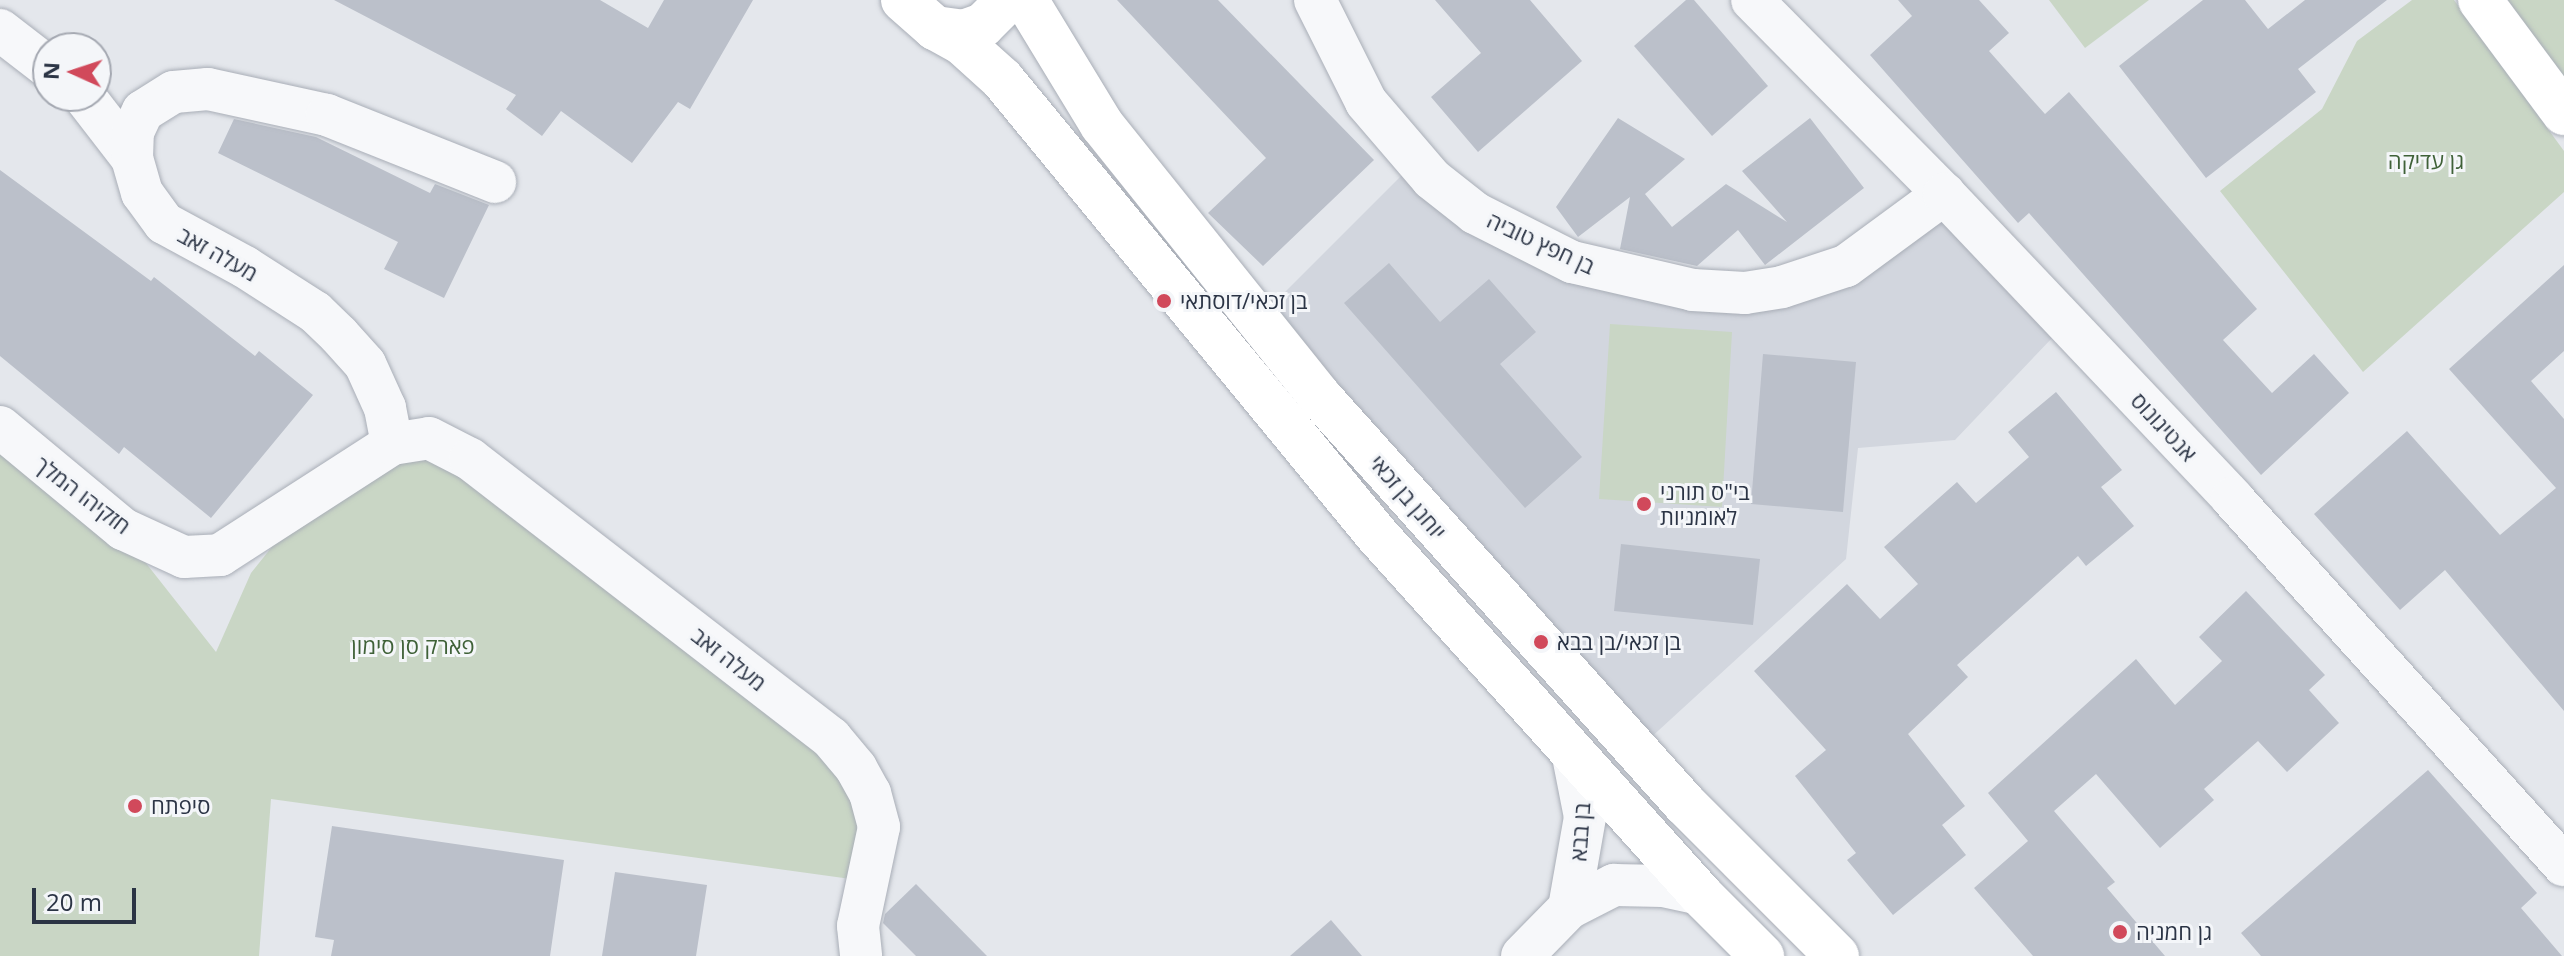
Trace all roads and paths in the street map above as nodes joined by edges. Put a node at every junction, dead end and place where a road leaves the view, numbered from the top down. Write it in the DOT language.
graph roads {
  1 [pos="1008,0"];
  2 [pos="1026,0"];
  3 [pos="1315,0"];
  4 [pos="1752,0"];
  5 [pos="2480,0"];
  6 [pos="909,10"];
  7 [pos="0,30"];
  8 [pos="32,55"];
  9 [pos="96,112"];
  10 [pos="2564,113"];
  11 [pos="132,158"];
  12 [pos="495,182"];
  13 [pos="1944,194"];
  14 [pos="0,427"];
  15 [pos="392,444"];
  16 [pos="220,555"];
  17 [pos="1573,756"];
  18 [pos="2564,865"];
  19 [pos="1700,894"];
  20 [pos="1569,908"];
  21 [pos="861,956"];
  22 [pos="1522,956"];
  23 [pos="1762,956"];
  24 [pos="1837,956"];
  1 -- 6 [label="street"];
  2 -- 24 [label="street, יוחנן בן זכאי"];
  3 -- 13 [label="street, בן חפץ טוביה"];
  4 -- 13 [label="street, אנטיגונוס"];
  5 -- 10 [label="street"];
  6 -- 17 [label="street"];
  7 -- 8 [label="street"];
  9 -- 11 [label="street"];
  11 -- 12 [label="street, מעלה זאב"];
  11 -- 15 [label="street, מעלה זאב"];
  13 -- 18 [label="street, אנטיגונוס"];
  14 -- 16 [label="street, חזקיהו המלך"];
  15 -- 16 [label="street, מעלה זאב"];
  15 -- 21 [label="street, מעלה זאב"];
  17 -- 19 [label="street"];
  17 -- 20 [label="street, בן בבא"];
  19 -- 20 [label="street, בן בבא"];
  19 -- 23 [label="street"];
  20 -- 22 [label="street, בן בבא"];
}
